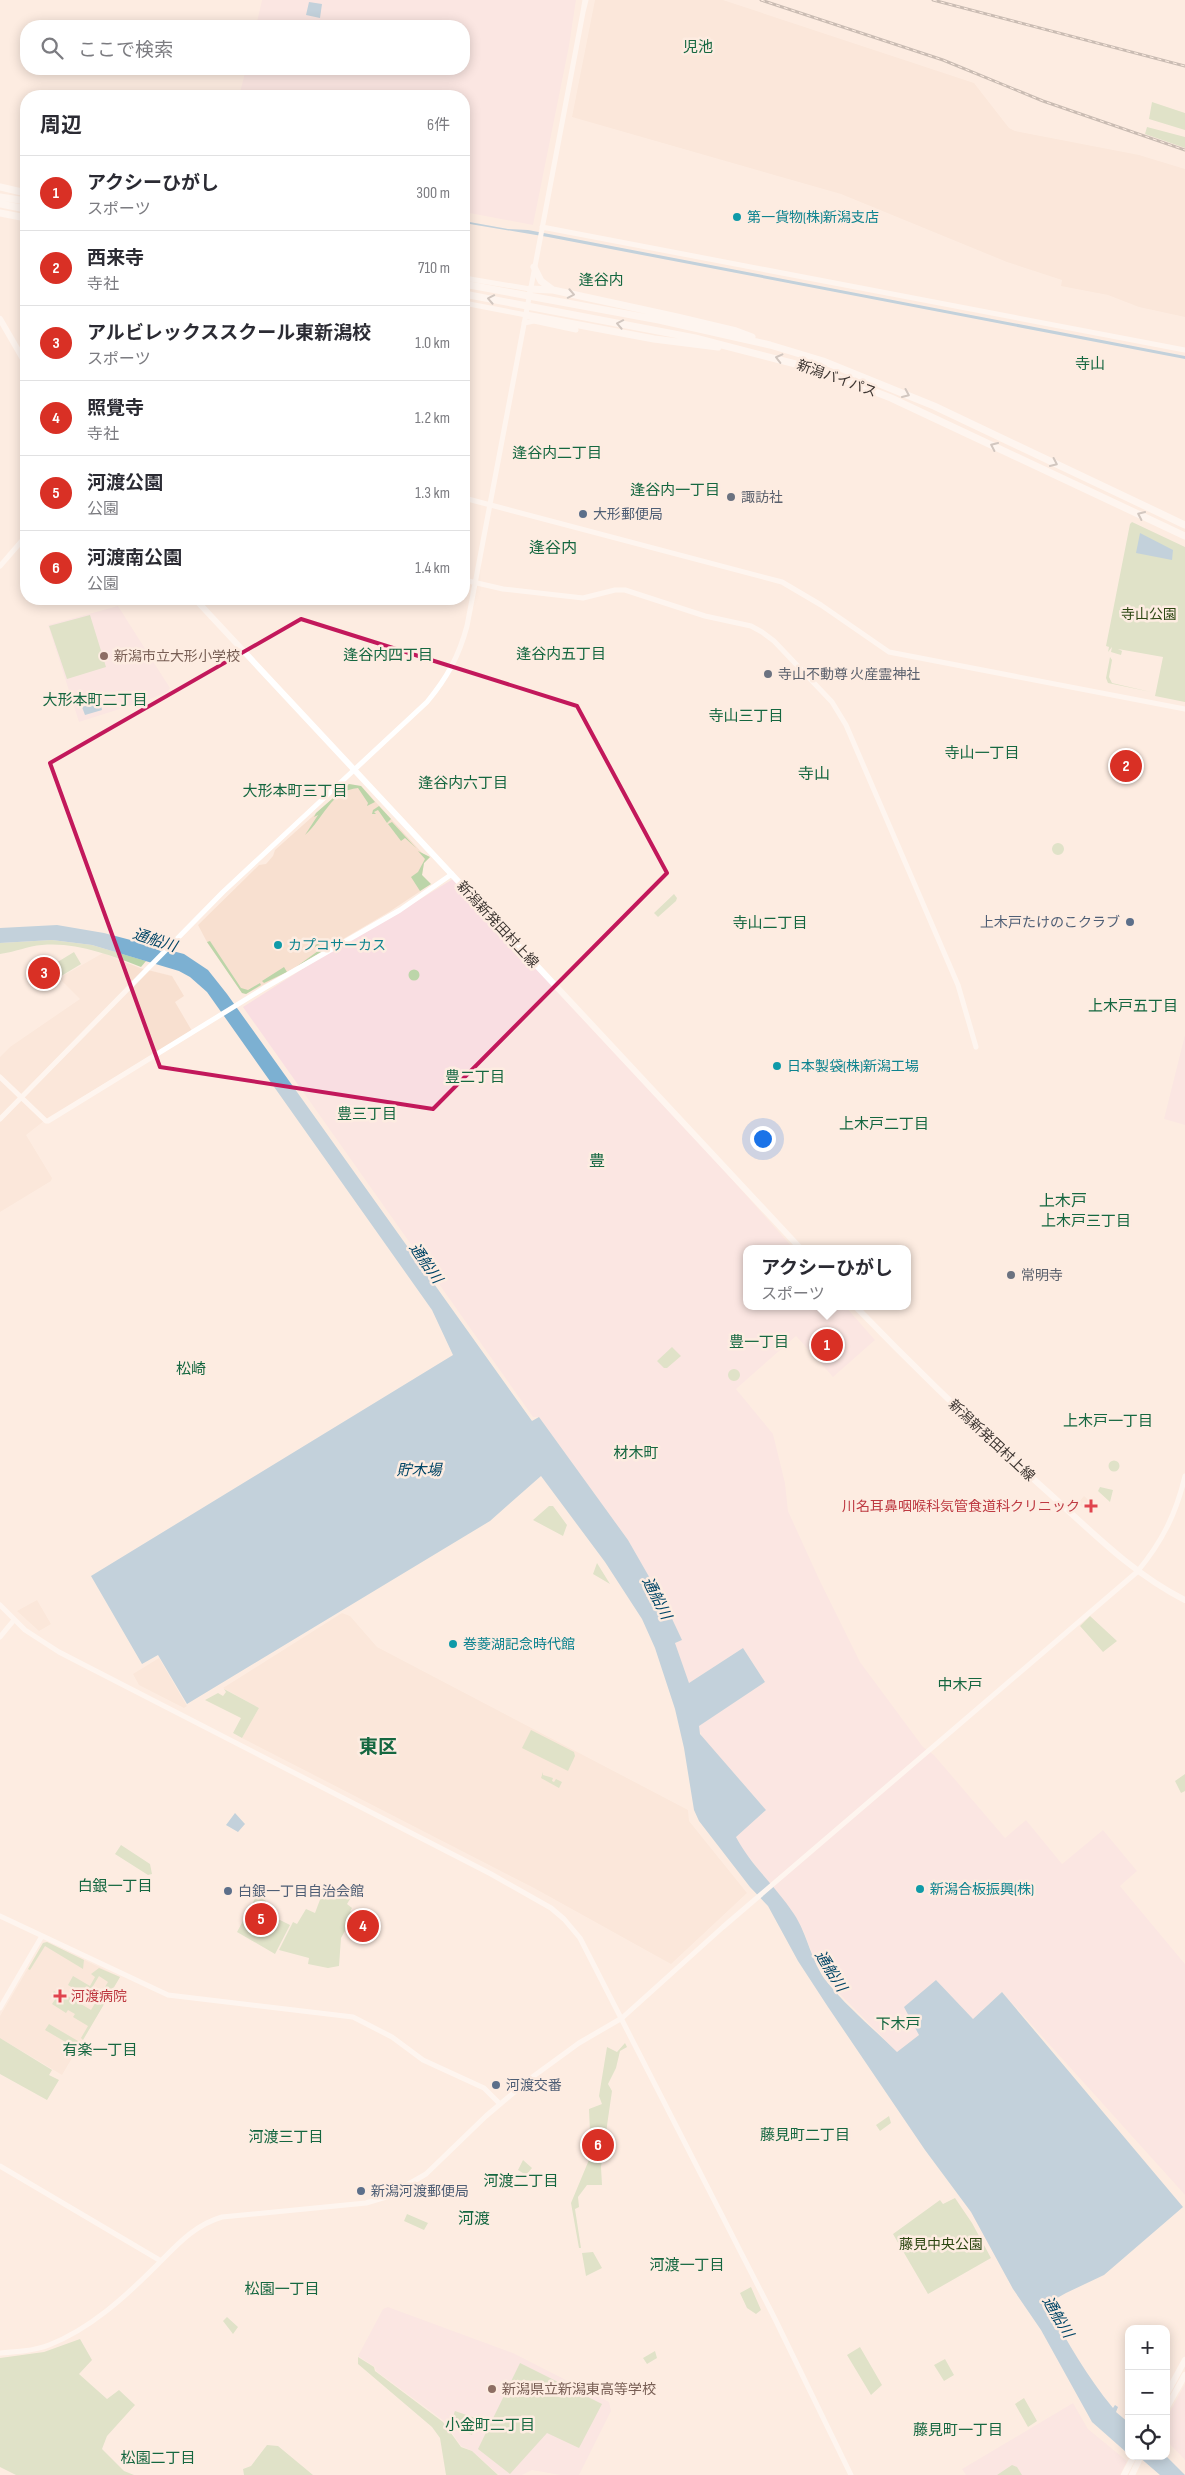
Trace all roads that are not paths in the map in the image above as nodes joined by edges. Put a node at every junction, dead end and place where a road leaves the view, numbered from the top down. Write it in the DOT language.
graph roads {
  1 [pos="585,0"];
  2 [pos="0,188"];
  3 [pos="20,192"];
  4 [pos="0,197"];
  5 [pos="20,201"];
  6 [pos="0,204"];
  7 [pos="20,209"];
  8 [pos="0,214"];
  9 [pos="20,217"];
  10 [pos="542,227"];
  11 [pos="534,267"];
  12 [pos="470,279"];
  13 [pos="470,285"];
  14 [pos="530,289"];
  15 [pos="552,290"];
  16 [pos="470,295"];
  17 [pos="470,304"];
  18 [pos="0,319"];
  19 [pos="525,319"];
  20 [pos="576,330"];
  21 [pos="770,344"];
  22 [pos="1185,350"];
  23 [pos="753,352"];
  24 [pos="20,354"];
  25 [pos="470,499"];
  26 [pos="489,504"];
  27 [pos="1185,525"];
  28 [pos="1185,536"];
  29 [pos="20,543"];
  30 [pos="0,566"];
  31 [pos="470,582"];
  32 [pos="474,584"];
  33 [pos="201,605"];
  34 [pos="470,605"];
  35 [pos="470,605"];
  36 [pos="1185,709"];
  37 [pos="356,770"];
  38 [pos="452,874"];
  39 [pos="976,1047"];
  40 [pos="0,1077"];
  41 [pos="21,1098"];
  42 [pos="0,1119"];
  43 [pos="797,1245"];
  44 [pos="859,1310"];
  45 [pos="1185,1476"];
  46 [pos="1137,1572"];
  47 [pos="1185,1600"];
  48 [pos="0,1605"];
  49 [pos="14,1620"];
  50 [pos="2,1627"];
  51 [pos="0,1637"];
  52 [pos="0,1916"];
  53 [pos="42,1936"];
  54 [pos="0,2008"];
  55 [pos="622,2018"];
  56 [pos="500,2104"];
  57 [pos="0,2166"];
  58 [pos="161,2260"];
  59 [pos="0,2353"];
  60 [pos="1185,2360"];
  61 [pos="1185,2375"];
  62 [pos="1170,2388"];
  63 [pos="1170,2402"];
  64 [pos="1135,2460"];
  65 [pos="1136,2460"];
  66 [pos="851,2475"];
  67 [pos="1124,2475"];
  68 [pos="1132,2475"];
  1 -- 10 [label="street"];
  2 -- 3 [label="highway"];
  4 -- 5 [label="highway"];
  6 -- 7 [label="highway"];
  8 -- 9 [label="highway"];
  10 -- 11 [label="street"];
  10 -- 22 [label="street"];
  11 -- 14 [label="street"];
  11 -- 15 [label="highway"];
  12 -- 14 [label="street"];
  13 -- 21 [label="highway, 新潟バイパス"];
  14 -- 15 [label="highway"];
  14 -- 19 [label="street"];
  15 -- 21 [label="highway, one-way"];
  23 -- 16 [label="highway, 新潟バイパス, one-way"];
  17 -- 19 [label="street"];
  18 -- 24 [label="main road"];
  19 -- 20 [label="street"];
  19 -- 23 [label="highway"];
  19 -- 26 [label="street"];
  21 -- 27 [label="highway, 新潟バイパス, one-way"];
  28 -- 23 [label="highway, 新潟バイパス, one-way"];
  25 -- 26 [label="street"];
  26 -- 32 [label="street"];
  26 -- 36 [label="street"];
  29 -- 30 [label="street"];
  31 -- 32 [label="street"];
  32 -- 34 [label="street"];
  32 -- 39 [label="street"];
  33 -- 37 [label="main road, 新潟新発田村上線"];
  35 -- 37 [label="street"];
  37 -- 38 [label="main road, 新潟新発田村上線"];
  37 -- 41 [label="street"];
  38 -- 41 [label="street"];
  38 -- 43 [label="main road, 新潟新発田村上線"];
  40 -- 41 [label="street"];
  41 -- 42 [label="street"];
  44 -- 46 [label="main road, 新潟新発田村上線"];
  45 -- 46 [label="street"];
  46 -- 47 [label="main road, 新潟新発田村上線"];
  46 -- 55 [label="street"];
  48 -- 49 [label="street"];
  49 -- 50 [label="street"];
  49 -- 55 [label="street"];
  50 -- 51 [label="street"];
  52 -- 53 [label="street"];
  53 -- 54 [label="street"];
  53 -- 56 [label="street"];
  55 -- 56 [label="street"];
  55 -- 66 [label="street"];
  56 -- 58 [label="street"];
  57 -- 58 [label="street"];
  58 -- 59 [label="street"];
  60 -- 62 [label="main road"];
  61 -- 63 [label="main road"];
  64 -- 67 [label="main road"];
  65 -- 68 [label="main road"];
}
